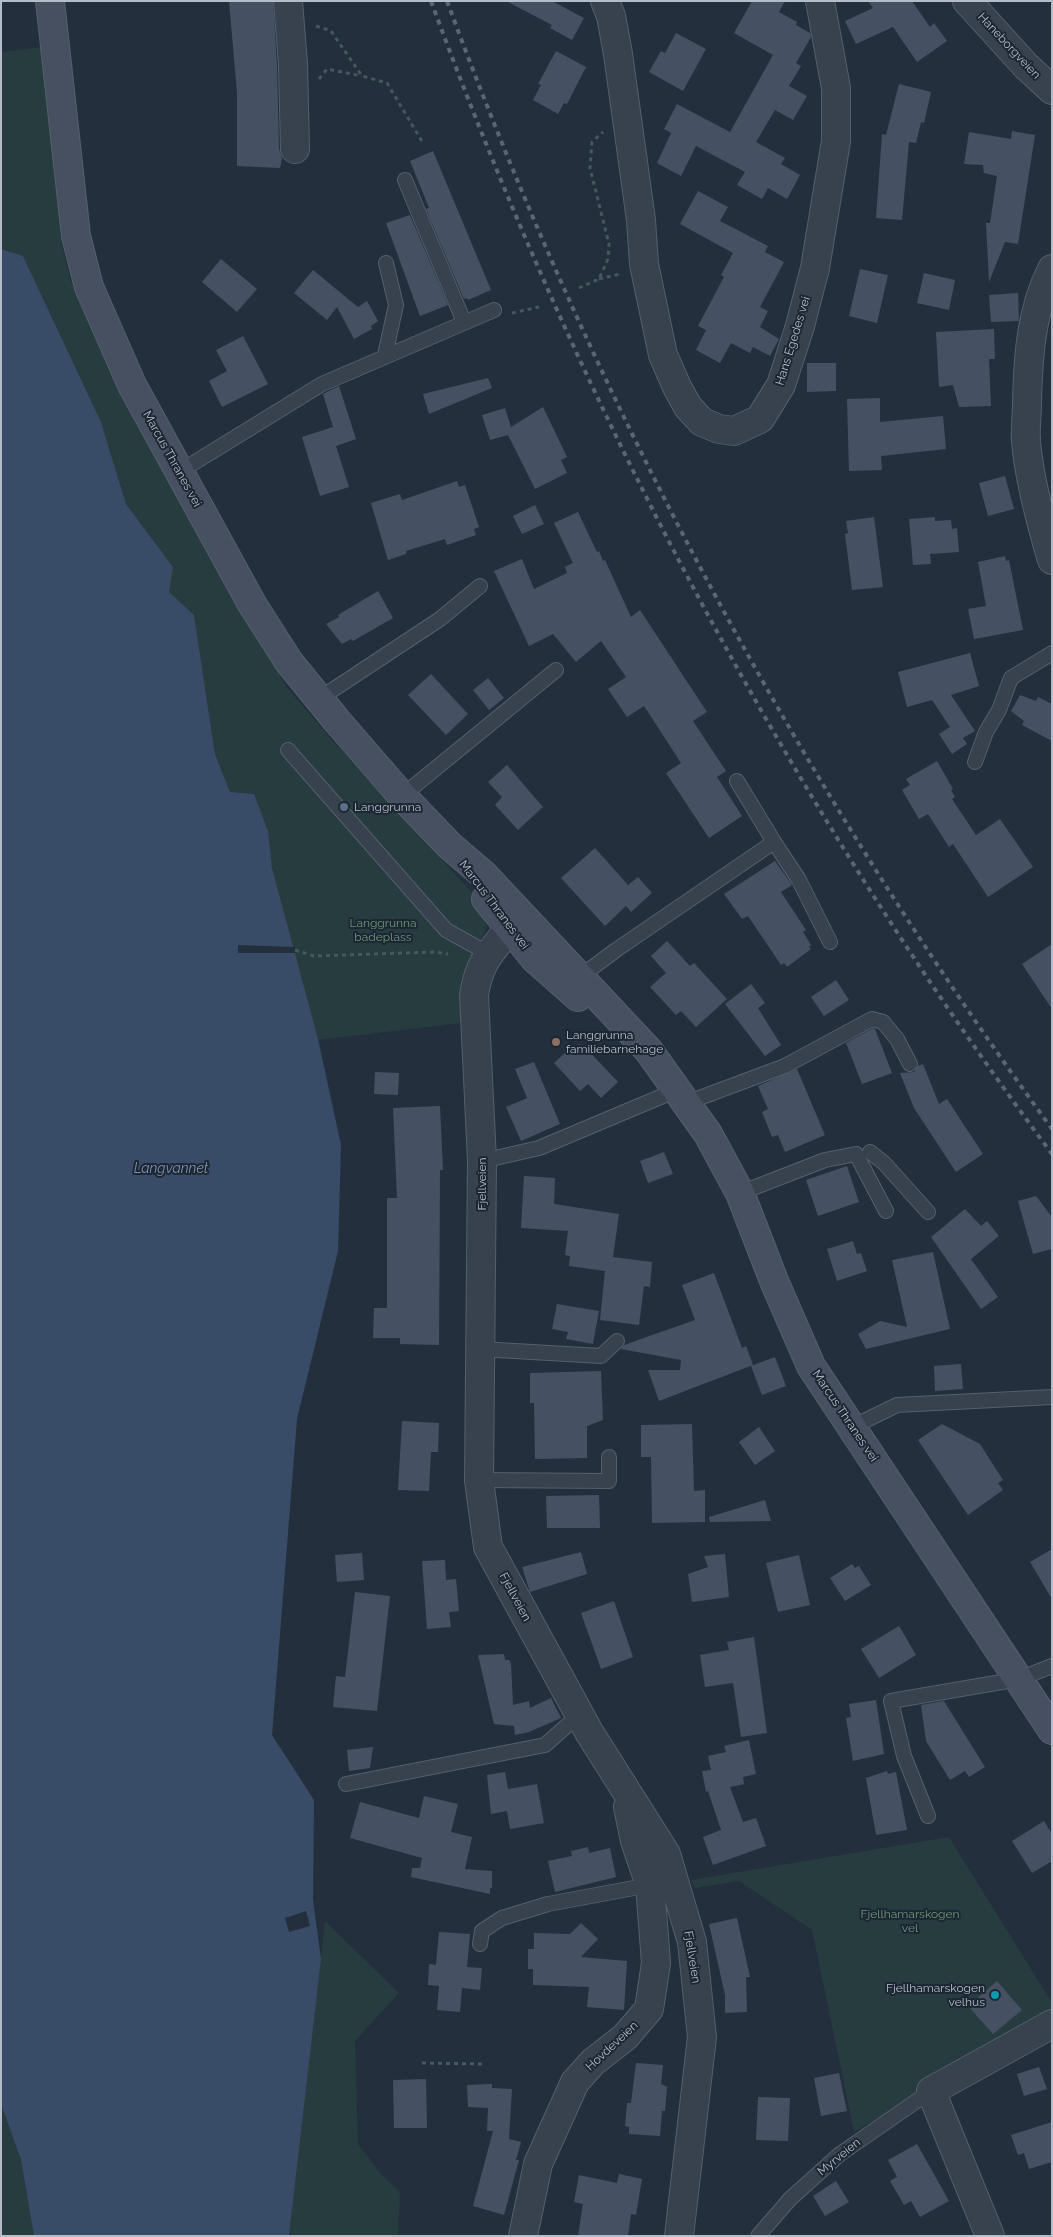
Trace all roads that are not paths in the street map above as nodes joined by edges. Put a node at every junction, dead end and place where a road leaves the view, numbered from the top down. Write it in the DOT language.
graph roads {
  1 [pos="50,1"];
  2 [pos="605,1"];
  3 [pos="820,1"];
  4 [pos="967,1"];
  5 [pos="289,9"];
  6 [pos="1052,90"];
  7 [pos="295,149"];
  8 [pos="405,180"];
  9 [pos="386,262"];
  10 [pos="1049,280"];
  11 [pos="494,310"];
  12 [pos="464,322"];
  13 [pos="385,355"];
  14 [pos="179,472"];
  15 [pos="1052,560"];
  16 [pos="480,586"];
  17 [pos="1052,653"];
  18 [pos="556,670"];
  19 [pos="319,699"];
  20 [pos="288,750"];
  21 [pos="974,762"];
  22 [pos="737,781"];
  23 [pos="402,796"];
  24 [pos="774,842"];
  25 [pos="450,846"];
  26 [pos="506,897"];
  27 [pos="519,926"];
  28 [pos="830,942"];
  29 [pos="486,959"];
  30 [pos="574,982"];
  31 [pos="910,1064"];
  32 [pos="679,1093"];
  33 [pos="884,1149"];
  34 [pos="870,1152"];
  35 [pos="856,1154"];
  36 [pos="482,1161"];
  37 [pos="740,1193"];
  38 [pos="886,1211"];
  39 [pos="928,1212"];
  40 [pos="617,1341"];
  41 [pos="480,1349"];
  42 [pos="1052,1397"];
  43 [pos="852,1427"];
  44 [pos="609,1457"];
  45 [pos="480,1480"];
  46 [pos="1052,1666"];
  47 [pos="1020,1679"];
  48 [pos="580,1714"];
  49 [pos="1052,1730"];
  50 [pos="346,1784"];
  51 [pos="625,1790"];
  52 [pos="928,1816"];
  53 [pos="650,1885"];
  54 [pos="480,1944"];
  55 [pos="1052,2024"];
  56 [pos="931,2091"];
  57 [pos="523,2236"];
  58 [pos="679,2236"];
  59 [pos="758,2236"];
  60 [pos="990,2236"];
  1 -- 14 [label="main road, Marcus Thranes vei"];
  2 -- 3 [label="street, Hans Egedes vei"];
  4 -- 6 [label="street, Haneborgveien"];
  5 -- 7 [label="street"];
  8 -- 12 [label="lane"];
  9 -- 13 [label="lane"];
  10 -- 15 [label="street"];
  11 -- 12 [label="lane"];
  12 -- 13 [label="lane"];
  13 -- 14 [label="lane"];
  14 -- 19 [label="main road, Marcus Thranes vei"];
  16 -- 19 [label="lane"];
  17 -- 21 [label="lane"];
  18 -- 23 [label="lane"];
  19 -- 23 [label="main road, Marcus Thranes vei"];
  20 -- 29 [label="lane"];
  22 -- 24 [label="lane"];
  23 -- 25 [label="main road, Marcus Thranes vei"];
  24 -- 28 [label="lane"];
  24 -- 30 [label="lane"];
  25 -- 26 [label="main road, Marcus Thranes vei"];
  25 -- 27 [label="main road, Marcus Thranes vei"];
  26 -- 27 [label="street"];
  27 -- 29 [label="street, Fjellveien"];
  27 -- 30 [label="main road, Marcus Thranes vei"];
  29 -- 36 [label="street, Fjellveien"];
  30 -- 32 [label="main road, Marcus Thranes vei"];
  31 -- 32 [label="lane"];
  32 -- 36 [label="lane"];
  32 -- 37 [label="main road, Marcus Thranes vei"];
  33 -- 34 [label="lane"];
  34 -- 35 [label="lane"];
  34 -- 39 [label="lane"];
  35 -- 37 [label="lane"];
  35 -- 38 [label="lane"];
  36 -- 41 [label="street, Fjellveien"];
  37 -- 43 [label="main road, Marcus Thranes vei"];
  40 -- 41 [label="lane"];
  41 -- 45 [label="street, Fjellveien"];
  42 -- 43 [label="lane"];
  43 -- 47 [label="main road, Marcus Thranes vei"];
  44 -- 45 [label="lane"];
  45 -- 48 [label="street, Fjellveien"];
  46 -- 47 [label="lane"];
  47 -- 49 [label="main road, Marcus Thranes vei"];
  47 -- 52 [label="lane"];
  48 -- 50 [label="lane"];
  48 -- 51 [label="street, Fjellveien"];
  51 -- 53 [label="street, Hovdeveien"];
  51 -- 58 [label="street, Fjellveien"];
  53 -- 54 [label="lane"];
  53 -- 57 [label="street, Hovdeveien"];
  55 -- 56 [label="street, Myrveien"];
  56 -- 59 [label="lane, Myrveien"];
  56 -- 60 [label="street"];
}
